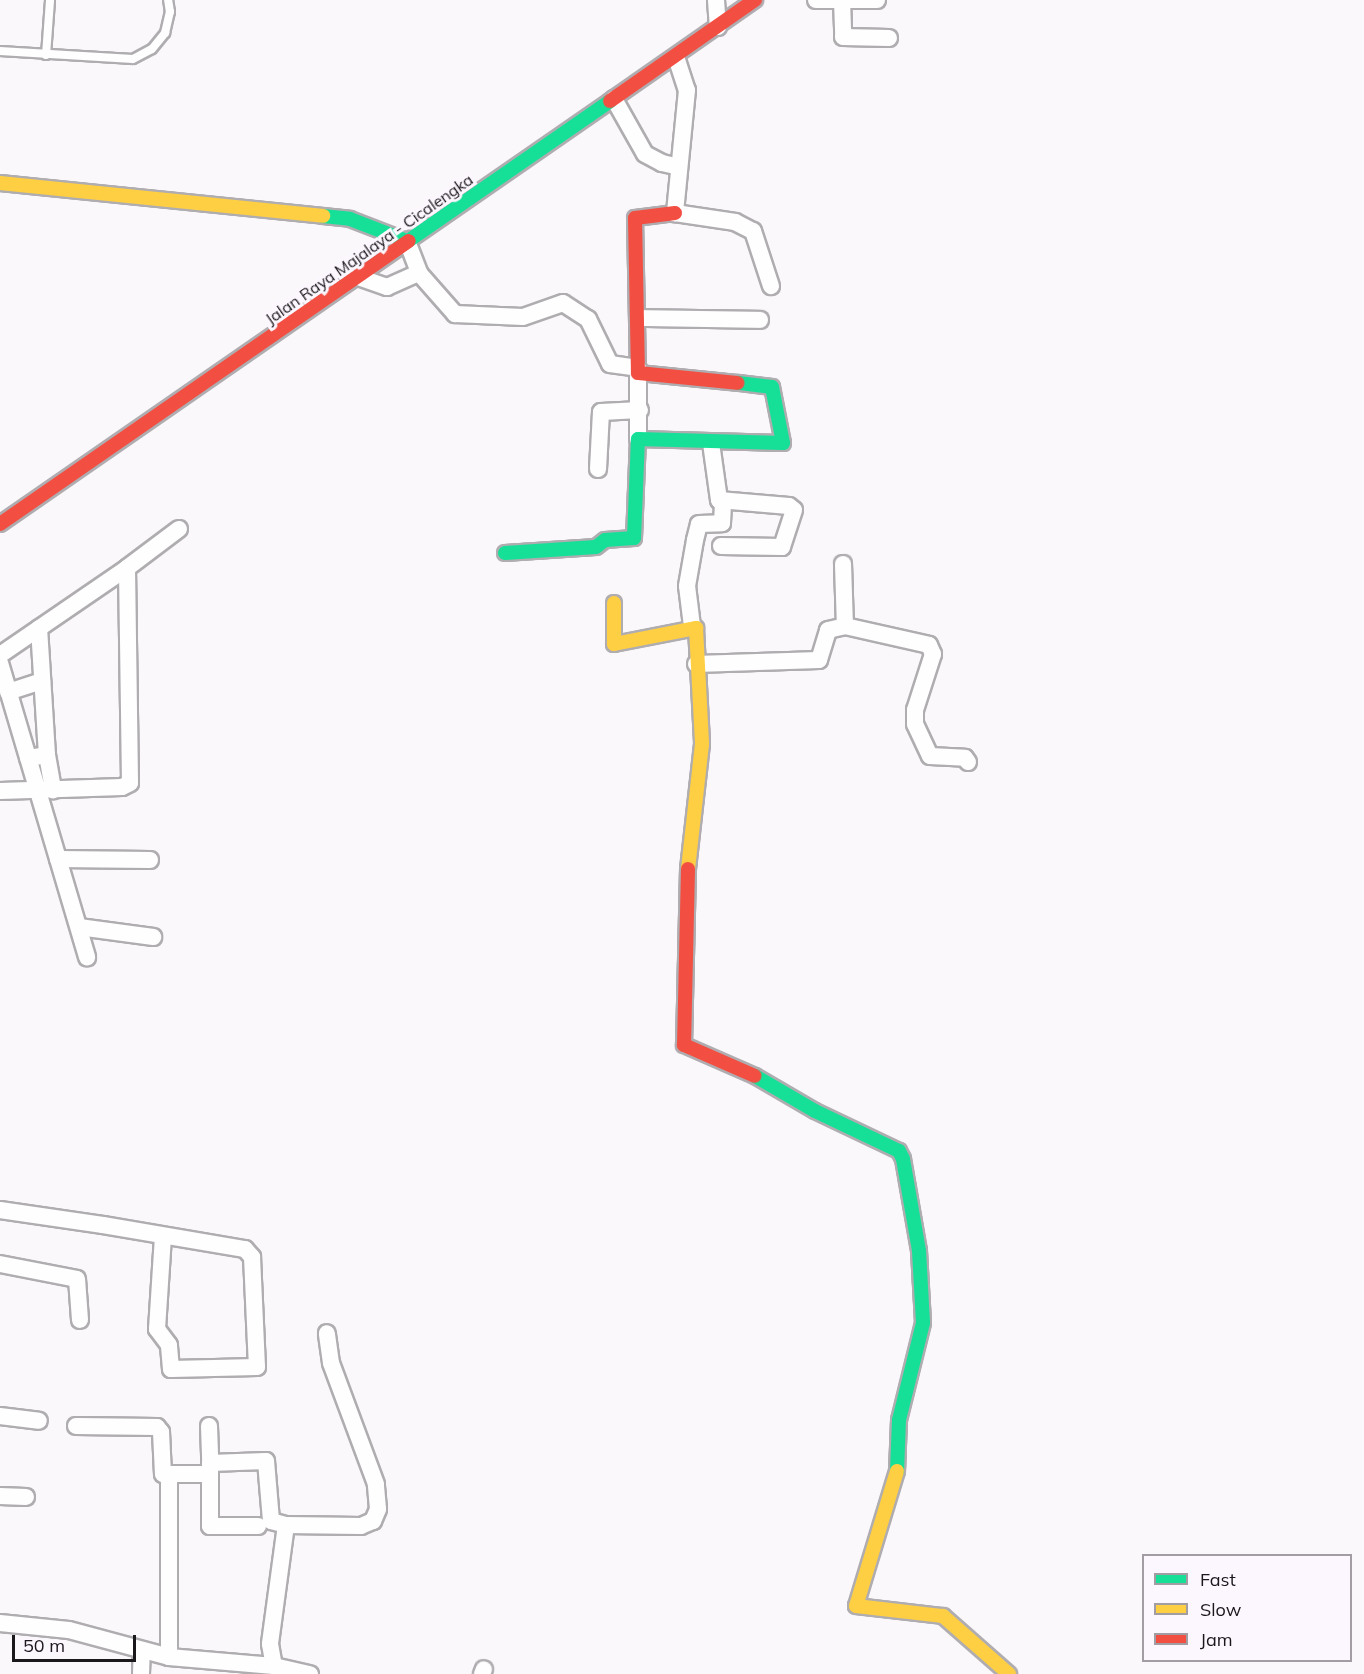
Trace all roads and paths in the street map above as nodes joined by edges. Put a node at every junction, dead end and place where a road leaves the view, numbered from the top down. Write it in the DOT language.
graph roads {
  1 [pos="51,0"];
  2 [pos="168,0"];
  3 [pos="716,0"];
  4 [pos="755,0"];
  5 [pos="816,0"];
  6 [pos="877,0"];
  7 [pos="842,1"];
  8 [pos="718,27"];
  9 [pos="889,38"];
  10 [pos="0,51"];
  11 [pos="46,55"];
  12 [pos="676,57"];
  13 [pos="614,99"];
  14 [pos="679,166"];
  15 [pos="0,183"];
  16 [pos="675,213"];
  17 [pos="407,241"];
  18 [pos="419,273"];
  19 [pos="358,277"];
  20 [pos="771,286"];
  21 [pos="639,318"];
  22 [pos="760,320"];
  23 [pos="638,371"];
  24 [pos="640,410"];
  25 [pos="638,439"];
  26 [pos="711,442"];
  27 [pos="598,469"];
  28 [pos="723,501"];
  29 [pos="0,524"];
  30 [pos="179,529"];
  31 [pos="721,546"];
  32 [pos="505,554"];
  33 [pos="843,564"];
  34 [pos="127,568"];
  35 [pos="614,603"];
  36 [pos="692,626"];
  37 [pos="845,626"];
  38 [pos="39,628"];
  39 [pos="0,655"];
  40 [pos="0,663"];
  41 [pos="696,664"];
  42 [pos="42,681"];
  43 [pos="9,692"];
  44 [pos="47,755"];
  45 [pos="28,758"];
  46 [pos="968,762"];
  47 [pos="46,790"];
  48 [pos="0,791"];
  49 [pos="58,859"];
  50 [pos="150,860"];
  51 [pos="79,927"];
  52 [pos="153,937"];
  53 [pos="87,957"];
  54 [pos="0,1210"];
  55 [pos="162,1236"];
  56 [pos="0,1264"];
  57 [pos="80,1320"];
  58 [pos="327,1333"];
  59 [pos="0,1416"];
  60 [pos="39,1421"];
  61 [pos="76,1426"];
  62 [pos="209,1426"];
  63 [pos="210,1468"];
  64 [pos="169,1476"];
  65 [pos="0,1496"];
  66 [pos="26,1497"];
  67 [pos="286,1525"];
  68 [pos="258,1526"];
  69 [pos="0,1623"];
  70 [pos="142,1652"];
  71 [pos="169,1658"];
  72 [pos="274,1666"];
  73 [pos="302,1673"];
  74 [pos="141,1674"];
  75 [pos="1009,1674"];
  1 -- 11 [label="lane"];
  2 -- 11 [label="lane"];
  3 -- 8 [label="street"];
  4 -- 8 [label="street, Jalan Raya Majalaya - Cicalengka"];
  5 -- 7 [label="street"];
  6 -- 7 [label="street"];
  7 -- 9 [label="street"];
  8 -- 12 [label="street, Jalan Raya Majalaya - Cicalengka"];
  10 -- 11 [label="lane"];
  12 -- 13 [label="street, Jalan Raya Majalaya - Cicalengka"];
  12 -- 14 [label="street"];
  13 -- 14 [label="street"];
  13 -- 17 [label="street, Jalan Raya Majalaya - Cicalengka"];
  14 -- 16 [label="street"];
  15 -- 17 [label="street"];
  16 -- 20 [label="street"];
  16 -- 21 [label="street"];
  17 -- 18 [label="street"];
  17 -- 19 [label="street, Jalan Raya Majalaya - Cicalengka"];
  18 -- 19 [label="street"];
  18 -- 23 [label="street"];
  19 -- 29 [label="street, Jalan Raya Majalaya - Cicalengka"];
  21 -- 22 [label="street"];
  21 -- 23 [label="street"];
  23 -- 24 [label="street"];
  23 -- 26 [label="street"];
  24 -- 25 [label="street"];
  24 -- 27 [label="street"];
  25 -- 26 [label="street"];
  25 -- 32 [label="street"];
  26 -- 28 [label="street"];
  28 -- 31 [label="street"];
  28 -- 36 [label="street"];
  30 -- 34 [label="street"];
  33 -- 37 [label="street"];
  34 -- 38 [label="street"];
  34 -- 47 [label="street"];
  35 -- 36 [label="street"];
  36 -- 41 [label="street"];
  37 -- 41 [label="street"];
  37 -- 46 [label="street"];
  38 -- 39 [label="street"];
  38 -- 42 [label="street"];
  40 -- 43 [label="street"];
  41 -- 75 [label="street"];
  42 -- 43 [label="street"];
  42 -- 44 [label="street"];
  43 -- 45 [label="street"];
  44 -- 45 [label="street"];
  44 -- 47 [label="street"];
  45 -- 47 [label="street"];
  47 -- 48 [label="street"];
  47 -- 49 [label="street"];
  49 -- 50 [label="street"];
  49 -- 51 [label="street"];
  51 -- 52 [label="street"];
  51 -- 53 [label="street"];
  54 -- 55 [label="street"];
  55 -- 55 [label="street"];
  56 -- 57 [label="street"];
  58 -- 67 [label="street"];
  59 -- 60 [label="street"];
  61 -- 64 [label="street"];
  62 -- 63 [label="street"];
  63 -- 64 [label="street"];
  63 -- 67 [label="street"];
  63 -- 68 [label="street"];
  64 -- 71 [label="street"];
  65 -- 66 [label="street"];
  67 -- 72 [label="street"];
  69 -- 70 [label="street"];
  70 -- 71 [label="street"];
  70 -- 74 [label="street"];
  71 -- 72 [label="street"];
  72 -- 73 [label="street"];
}
